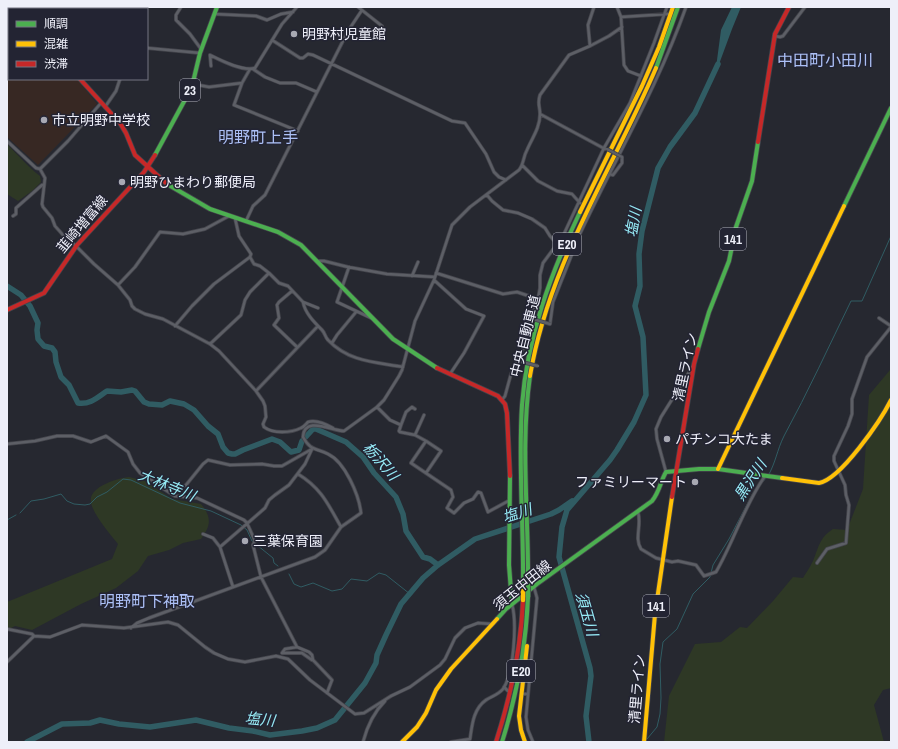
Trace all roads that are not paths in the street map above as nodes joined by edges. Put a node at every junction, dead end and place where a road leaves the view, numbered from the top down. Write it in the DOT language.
graph roads {
  1 [pos="181,7"];
  2 [pos="217,7"];
  3 [pos="297,7"];
  4 [pos="358,7"];
  5 [pos="594,7"];
  6 [pos="617,7"];
  7 [pos="667,7"];
  8 [pos="673,7"];
  9 [pos="678,7"];
  10 [pos="686,7"];
  11 [pos="789,7"];
  12 [pos="805,7"];
  13 [pos="362,10"];
  14 [pos="293,12"];
  15 [pos="214,14"];
  16 [pos="667,14"];
  17 [pos="621,17"];
  18 [pos="678,17"];
  19 [pos="682,18"];
  20 [pos="382,26"];
  21 [pos="622,27"];
  22 [pos="775,36"];
  23 [pos="272,40"];
  24 [pos="590,46"];
  25 [pos="148,48"];
  26 [pos="200,51"];
  27 [pos="332,64"];
  28 [pos="211,66"];
  29 [pos="251,69"];
  30 [pos="641,76"];
  31 [pos="81,80"];
  32 [pos="120,80"];
  33 [pos="242,83"];
  34 [pos="193,84"];
  35 [pos="317,92"];
  36 [pos="103,105"];
  37 [pos="891,108"];
  38 [pos="540,114"];
  39 [pos="298,131"];
  40 [pos="7,141"];
  41 [pos="604,148"];
  42 [pos="522,165"];
  43 [pos="147,167"];
  44 [pos="40,170"];
  45 [pos="610,174"];
  46 [pos="506,180"];
  47 [pos="44,185"];
  48 [pos="487,195"];
  49 [pos="580,203"];
  50 [pos="13,216"];
  51 [pos="229,216"];
  52 [pos="235,217"];
  53 [pos="246,221"];
  54 [pos="557,244"];
  55 [pos="76,246"];
  56 [pos="250,258"];
  57 [pos="316,262"];
  58 [pos="418,262"];
  59 [pos="349,267"];
  60 [pos="269,272"];
  61 [pos="436,273"];
  62 [pos="412,276"];
  63 [pos="434,278"];
  64 [pos="118,285"];
  65 [pos="342,288"];
  66 [pos="292,291"];
  67 [pos="538,299"];
  68 [pos="303,302"];
  69 [pos="318,308"];
  70 [pos="7,310"];
  71 [pos="356,312"];
  72 [pos="371,318"];
  73 [pos="879,318"];
  74 [pos="532,319"];
  75 [pos="175,326"];
  76 [pos="318,326"];
  77 [pos="891,327"];
  78 [pos="332,343"];
  79 [pos="210,344"];
  80 [pos="297,347"];
  81 [pos="408,349"];
  82 [pos="518,362"];
  83 [pos="694,364"];
  84 [pos="538,366"];
  85 [pos="403,367"];
  86 [pos="449,374"];
  87 [pos="256,391"];
  88 [pos="502,400"];
  89 [pos="891,400"];
  90 [pos="377,407"];
  91 [pos="415,409"];
  92 [pos="424,415"];
  93 [pos="401,424"];
  94 [pos="334,429"];
  95 [pos="414,435"];
  96 [pos="426,441"];
  97 [pos="7,444"];
  98 [pos="312,449"];
  99 [pos="718,469"];
  100 [pos="838,469"];
  101 [pos="677,471"];
  102 [pos="666,472"];
  103 [pos="298,473"];
  104 [pos="426,473"];
  105 [pos="764,476"];
  106 [pos="153,481"];
  107 [pos="524,496"];
  108 [pos="510,502"];
  109 [pos="636,513"];
  110 [pos="246,524"];
  111 [pos="341,527"];
  112 [pos="203,534"];
  113 [pos="220,547"];
  114 [pos="662,560"];
  115 [pos="817,563"];
  116 [pos="260,577"];
  117 [pos="233,587"];
  118 [pos="534,587"];
  119 [pos="525,598"];
  120 [pos="512,604"];
  121 [pos="527,616"];
  122 [pos="492,624"];
  123 [pos="131,628"];
  124 [pos="7,629"];
  125 [pos="34,636"];
  126 [pos="297,646"];
  127 [pos="282,653"];
  128 [pos="279,656"];
  129 [pos="313,660"];
  130 [pos="7,662"];
  131 [pos="504,687"];
  132 [pos="508,691"];
  133 [pos="327,693"];
  134 [pos="524,694"];
  135 [pos="528,694"];
  136 [pos="385,699"];
  137 [pos="363,742"];
  138 [pos="402,742"];
  139 [pos="451,742"];
  140 [pos="498,742"];
  141 [pos="525,742"];
  142 [pos="533,742"];
  143 [pos="644,742"];
  1 -- 26 [label="street"];
  2 -- 15 [label="main road, 韮崎増富線 / 23"];
  3 -- 14 [label="street"];
  4 -- 13 [label="street"];
  5 -- 24 [label="street"];
  6 -- 17 [label="street"];
  7 -- 16 [label="street"];
  8 -- 107 [label="main road, 中央自動車道 / E20"];
  9 -- 107 [label="main road, 中央自動車道 / E20"];
  10 -- 19 [label="street"];
  11 -- 22 [label="main road, 清里ライン / 141"];
  12 -- 22 [label="street"];
  13 -- 20 [label="street"];
  13 -- 27 [label="street"];
  14 -- 15 [label="street"];
  14 -- 23 [label="street"];
  15 -- 26 [label="main road, 韮崎増富線 / 23"];
  16 -- 17 [label="street"];
  16 -- 30 [label="street"];
  17 -- 21 [label="street"];
  18 -- 19 [label="street"];
  19 -- 45 [label="street"];
  21 -- 24 [label="street"];
  21 -- 30 [label="street"];
  22 -- 83 [label="main road, 清里ライン / 141"];
  23 -- 27 [label="street"];
  23 -- 29 [label="street"];
  24 -- 38 [label="street"];
  25 -- 26 [label="street"];
  26 -- 34 [label="main road, 韮崎増富線 / 23"];
  27 -- 35 [label="street"];
  27 -- 46 [label="street"];
  28 -- 29 [label="street"];
  29 -- 33 [label="street"];
  29 -- 35 [label="street"];
  30 -- 41 [label="street"];
  31 -- 36 [label="main road"];
  32 -- 36 [label="street"];
  33 -- 34 [label="street"];
  33 -- 39 [label="street"];
  34 -- 43 [label="main road, 韮崎増富線 / 23"];
  35 -- 39 [label="street"];
  36 -- 43 [label="main road"];
  36 -- 44 [label="street"];
  37 -- 99 [label="main road"];
  38 -- 41 [label="street"];
  38 -- 42 [label="street"];
  39 -- 53 [label="street"];
  40 -- 44 [label="street"];
  41 -- 45 [label="street, bridge"];
  41 -- 49 [label="street"];
  42 -- 46 [label="street"];
  42 -- 49 [label="street"];
  43 -- 51 [label="main road"];
  43 -- 55 [label="main road, 韮崎増富線 / 23"];
  44 -- 47 [label="street"];
  45 -- 74 [label="street, bridge"];
  46 -- 48 [label="street"];
  47 -- 50 [label="street"];
  47 -- 55 [label="street"];
  48 -- 54 [label="street"];
  48 -- 61 [label="street"];
  49 -- 54 [label="street"];
  51 -- 52 [label="main road"];
  51 -- 64 [label="street"];
  52 -- 53 [label="main road"];
  52 -- 56 [label="street"];
  53 -- 57 [label="main road"];
  54 -- 67 [label="street"];
  55 -- 64 [label="street"];
  55 -- 70 [label="main road, 韮崎増富線 / 23"];
  56 -- 60 [label="street"];
  56 -- 75 [label="street"];
  57 -- 59 [label="street"];
  57 -- 65 [label="main road"];
  58 -- 62 [label="street"];
  59 -- 62 [label="street"];
  59 -- 65 [label="street"];
  60 -- 66 [label="street"];
  60 -- 79 [label="street"];
  61 -- 63 [label="street"];
  61 -- 67 [label="street"];
  62 -- 63 [label="street"];
  63 -- 81 [label="street"];
  63 -- 86 [label="street"];
  64 -- 75 [label="street"];
  65 -- 71 [label="street"];
  65 -- 72 [label="main road"];
  66 -- 68 [label="street"];
  66 -- 80 [label="street"];
  67 -- 74 [label="street"];
  68 -- 69 [label="street"];
  68 -- 76 [label="street"];
  71 -- 72 [label="street"];
  71 -- 78 [label="street"];
  72 -- 81 [label="main road"];
  73 -- 77 [label="street"];
  74 -- 82 [label="street"];
  75 -- 79 [label="street"];
  76 -- 78 [label="street"];
  76 -- 80 [label="street"];
  77 -- 100 [label="street"];
  78 -- 85 [label="street"];
  79 -- 87 [label="street"];
  80 -- 87 [label="street"];
  81 -- 85 [label="street"];
  81 -- 86 [label="main road"];
  82 -- 84 [label="street, bridge"];
  82 -- 88 [label="street"];
  83 -- 101 [label="main road, 清里ライン / 141"];
  83 -- 102 [label="street"];
  85 -- 90 [label="street"];
  86 -- 88 [label="main road"];
  87 -- 94 [label="street"];
  88 -- 108 [label="main road"];
  89 -- 100 [label="main road"];
  90 -- 93 [label="street"];
  90 -- 94 [label="street"];
  91 -- 93 [label="street"];
  92 -- 95 [label="street"];
  93 -- 95 [label="street"];
  94 -- 98 [label="street"];
  95 -- 96 [label="street"];
  96 -- 104 [label="street"];
  96 -- 104 [label="street"];
  97 -- 106 [label="street"];
  98 -- 103 [label="street"];
  98 -- 106 [label="street"];
  98 -- 111 [label="street"];
  99 -- 101 [label="main road"];
  99 -- 105 [label="main road"];
  100 -- 105 [label="main road"];
  100 -- 115 [label="street"];
  101 -- 102 [label="main road"];
  101 -- 114 [label="main road, 清里ライン / 141"];
  102 -- 109 [label="main road, 須玉中田線"];
  103 -- 110 [label="street"];
  103 -- 111 [label="street"];
  104 -- 108 [label="street"];
  105 -- 114 [label="street"];
  106 -- 110 [label="street"];
  107 -- 119 [label="main road, 中央自動車道 / E20, bridge"];
  108 -- 120 [label="main road"];
  109 -- 114 [label="street"];
  109 -- 118 [label="main road, 須玉中田線"];
  110 -- 113 [label="street"];
  110 -- 116 [label="street"];
  111 -- 116 [label="street"];
  112 -- 113 [label="street"];
  113 -- 117 [label="street"];
  114 -- 143 [label="main road, 清里ライン / 141"];
  116 -- 117 [label="street"];
  116 -- 126 [label="street"];
  117 -- 123 [label="street"];
  118 -- 120 [label="main road, 須玉中田線"];
  118 -- 135 [label="street"];
  119 -- 121 [label="main road, 中央自動車道 / E20"];
  119 -- 140 [label="main road, 中央自動車道 / E20"];
  120 -- 122 [label="main road, 須玉中田線"];
  120 -- 131 [label="street"];
  121 -- 140 [label="main road, 中央自動車道 / E20"];
  121 -- 141 [label="main road"];
  122 -- 136 [label="street"];
  122 -- 138 [label="main road, 須玉中田線"];
  123 -- 125 [label="street"];
  123 -- 128 [label="street"];
  124 -- 125 [label="street"];
  125 -- 130 [label="street"];
  126 -- 127 [label="street"];
  126 -- 129 [label="street"];
  127 -- 128 [label="street"];
  127 -- 129 [label="street"];
  128 -- 133 [label="street"];
  129 -- 133 [label="street"];
  131 -- 132 [label="street"];
  131 -- 139 [label="street"];
  133 -- 136 [label="street"];
  134 -- 135 [label="street"];
  135 -- 142 [label="street"];
  136 -- 137 [label="street"];
}
